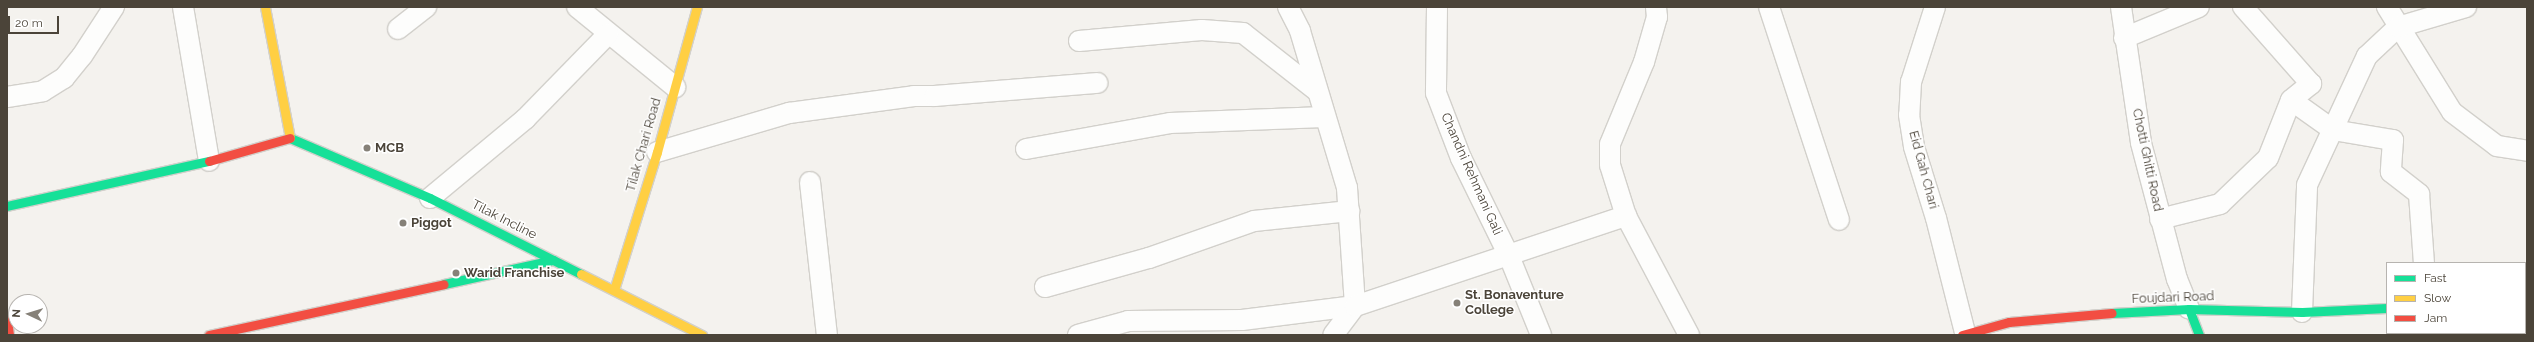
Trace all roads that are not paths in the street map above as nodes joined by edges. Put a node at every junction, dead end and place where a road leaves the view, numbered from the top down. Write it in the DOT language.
graph roads {
  1 [pos="114,7"];
  2 [pos="183,7"];
  3 [pos="265,7"];
  4 [pos="426,7"];
  5 [pos="577,7"];
  6 [pos="697,7"];
  7 [pos="1288,7"];
  8 [pos="1437,7"];
  9 [pos="1656,7"];
  10 [pos="1769,7"];
  11 [pos="1935,7"];
  12 [pos="2121,7"];
  13 [pos="2199,7"];
  14 [pos="2243,7"];
  15 [pos="2387,7"];
  16 [pos="2466,7"];
  17 [pos="2398,27"];
  18 [pos="398,29"];
  19 [pos="608,34"];
  20 [pos="2124,38"];
  21 [pos="1079,41"];
  22 [pos="1097,83"];
  23 [pos="675,87"];
  24 [pos="1317,90"];
  25 [pos="7,97"];
  26 [pos="2291,100"];
  27 [pos="1324,117"];
  28 [pos="2333,130"];
  29 [pos="290,138"];
  30 [pos="1026,149"];
  31 [pos="657,152"];
  32 [pos="2527,152"];
  33 [pos="208,161"];
  34 [pos="810,182"];
  35 [pos="430,198"];
  36 [pos="7,206"];
  37 [pos="1348,211"];
  38 [pos="1626,216"];
  39 [pos="2160,219"];
  40 [pos="1839,220"];
  41 [pos="1509,256"];
  42 [pos="553,260"];
  43 [pos="2424,262"];
  44 [pos="1044,287"];
  45 [pos="614,290"];
  46 [pos="1355,306"];
  47 [pos="2386,308"];
  48 [pos="2189,309"];
  49 [pos="2302,312"];
  50 [pos="7,320"];
  51 [pos="1963,334"];
  52 [pos="9,335"];
  53 [pos="208,335"];
  54 [pos="702,335"];
  55 [pos="827,335"];
  56 [pos="1078,335"];
  57 [pos="1333,335"];
  58 [pos="1540,335"];
  59 [pos="1689,335"];
  60 [pos="2199,335"];
  1 -- 25 [label="street"];
  2 -- 33 [label="street"];
  3 -- 29 [label="street"];
  4 -- 18 [label="street"];
  5 -- 19 [label="street"];
  6 -- 23 [label="street, Tilak Chari Road"];
  7 -- 24 [label="street"];
  8 -- 41 [label="street, Chandni Rehmani Gali"];
  9 -- 38 [label="street"];
  10 -- 40 [label="street"];
  11 -- 51 [label="street, Eid Gah Chari"];
  12 -- 20 [label="street, Chotti Ghitti Road"];
  13 -- 20 [label="street"];
  14 -- 26 [label="street"];
  15 -- 17 [label="street"];
  16 -- 17 [label="street"];
  17 -- 28 [label="street"];
  17 -- 32 [label="street"];
  19 -- 23 [label="street"];
  19 -- 35 [label="street"];
  20 -- 39 [label="street, Chotti Ghitti Road"];
  21 -- 24 [label="street"];
  22 -- 31 [label="street"];
  23 -- 31 [label="street, Tilak Chari Road"];
  24 -- 27 [label="street"];
  26 -- 28 [label="street"];
  26 -- 39 [label="street"];
  27 -- 30 [label="street"];
  27 -- 37 [label="street"];
  28 -- 43 [label="street"];
  28 -- 49 [label="street"];
  29 -- 33 [label="street"];
  29 -- 35 [label="street, Tilak Incline"];
  31 -- 45 [label="street, Tilak Chari Road"];
  33 -- 36 [label="street"];
  34 -- 55 [label="street"];
  35 -- 42 [label="street, Tilak Incline"];
  37 -- 44 [label="street"];
  37 -- 46 [label="street"];
  38 -- 41 [label="street"];
  38 -- 59 [label="street"];
  39 -- 48 [label="street, Chotti Ghitti Road"];
  41 -- 46 [label="street"];
  41 -- 58 [label="street, Chandni Rehmani Gali"];
  42 -- 45 [label="street, Tilak Incline"];
  42 -- 53 [label="street"];
  45 -- 54 [label="street, Tilak Incline"];
  46 -- 56 [label="street"];
  46 -- 57 [label="street"];
  47 -- 49 [label="street, Foujdari Road"];
  48 -- 49 [label="street, Foujdari Road"];
  48 -- 51 [label="street, Foujdari Road"];
  48 -- 60 [label="street"];
  50 -- 52 [label="street"];
}
